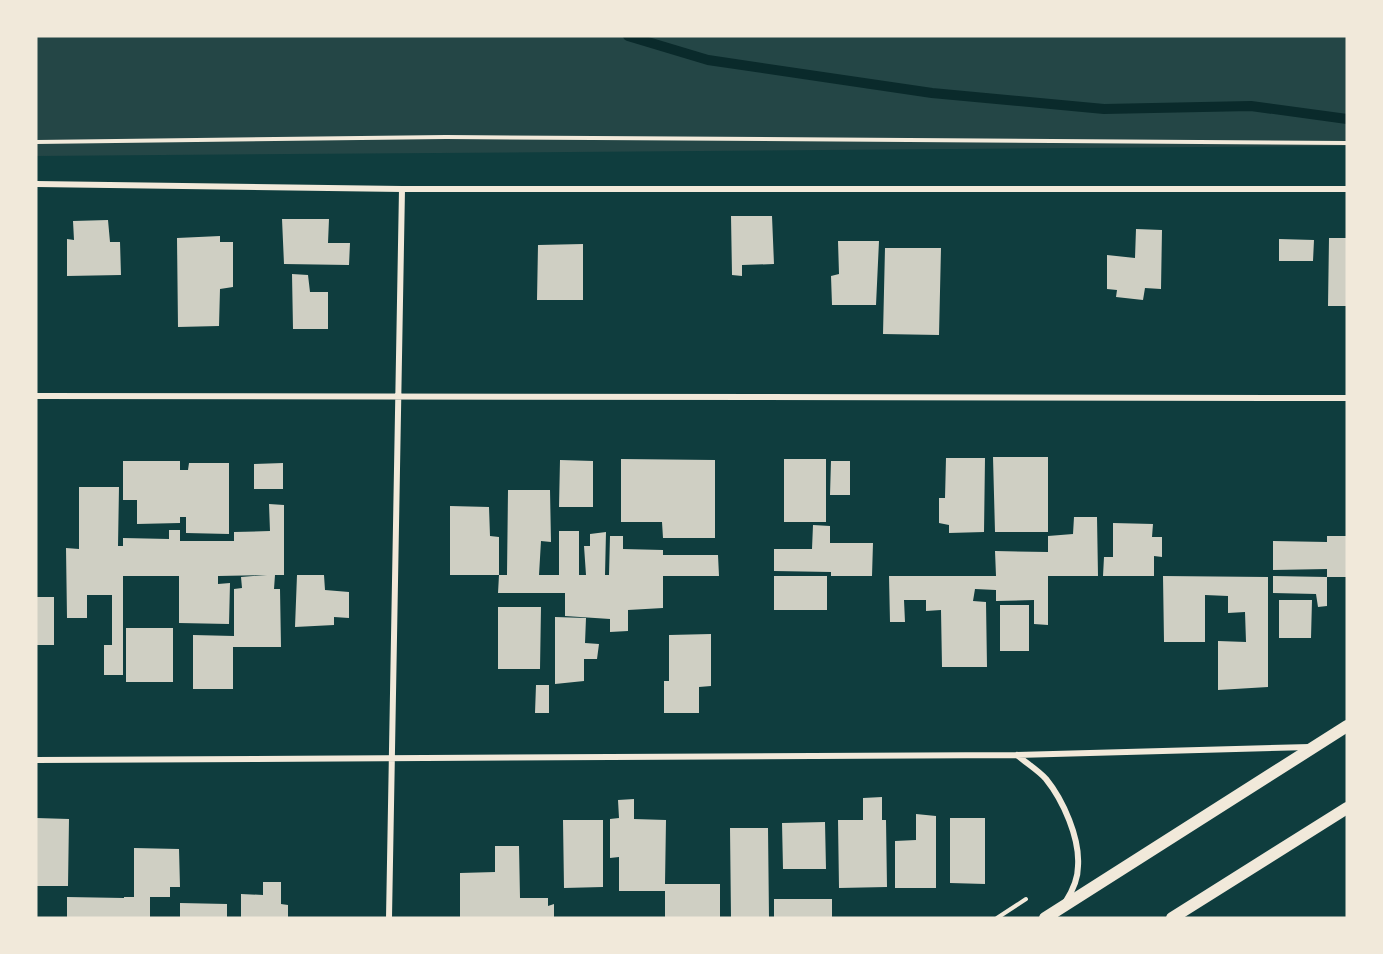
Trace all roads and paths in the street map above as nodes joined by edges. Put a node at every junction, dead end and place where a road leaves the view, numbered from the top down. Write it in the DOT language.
graph roads {
  1 [pos="36,142"];
  2 [pos="1347,143"];
  3 [pos="36,184"];
  4 [pos="402,189"];
  5 [pos="1347,189"];
  6 [pos="36,396"];
  7 [pos="398,398"];
  8 [pos="1347,398"];
  9 [pos="1347,726"];
  10 [pos="1313,747"];
  11 [pos="1017,755"];
  12 [pos="391,757"];
  13 [pos="36,760"];
  14 [pos="1347,808"];
  15 [pos="1064,906"];
  16 [pos="388,918"];
  17 [pos="1046,918"];
  18 [pos="1172,918"];
  1 -- 2 [label="path"];
  3 -- 4 [label="street"];
  4 -- 5 [label="street"];
  4 -- 7 [label="street"];
  6 -- 7 [label="street"];
  7 -- 8 [label="street"];
  7 -- 12 [label="street"];
  9 -- 10 [label="main road"];
  10 -- 11 [label="street"];
  10 -- 15 [label="main road"];
  11 -- 12 [label="street"];
  11 -- 15 [label="street"];
  12 -- 13 [label="street"];
  12 -- 16 [label="street"];
  14 -- 18 [label="main road"];
  15 -- 17 [label="main road"];
}
